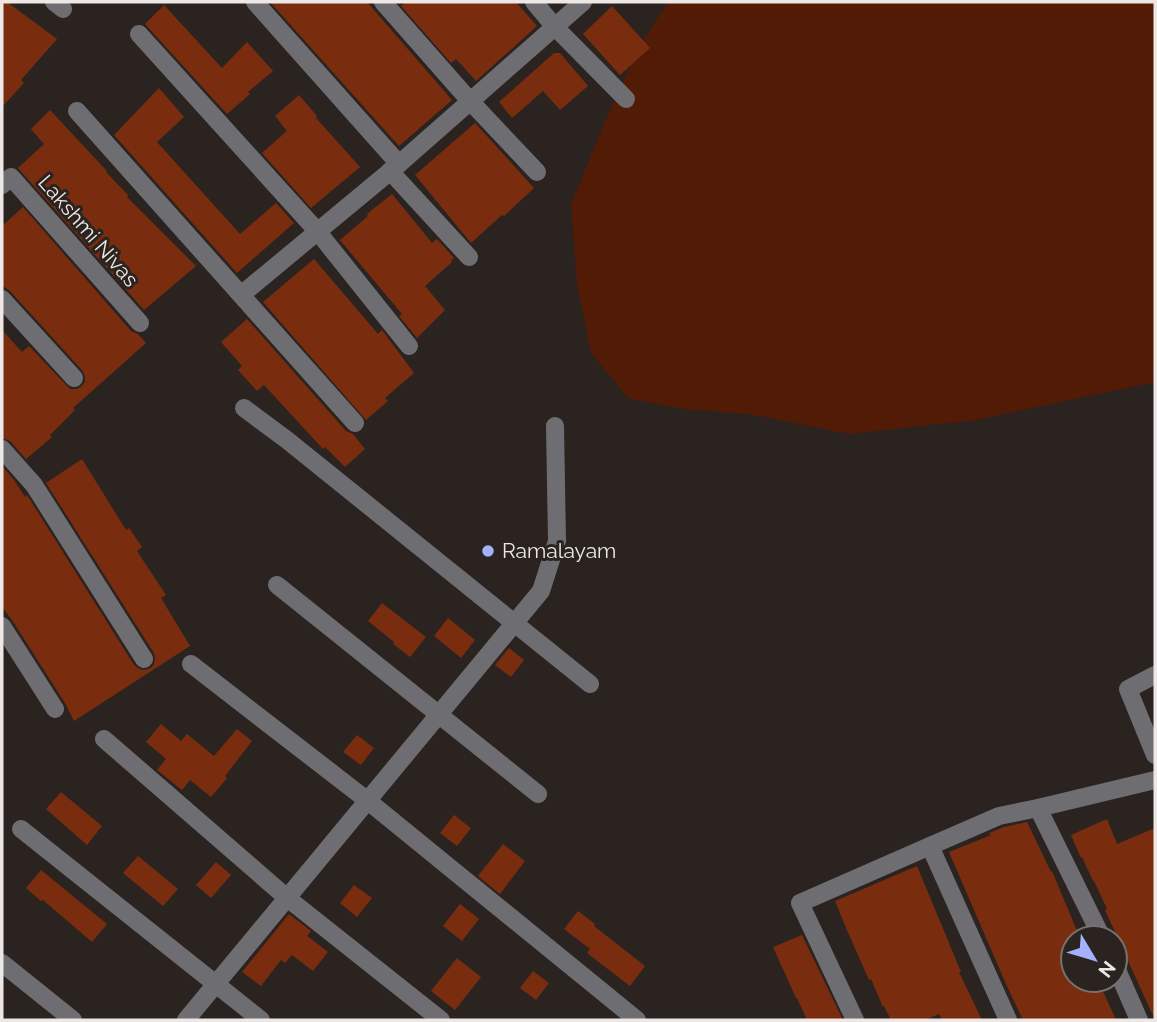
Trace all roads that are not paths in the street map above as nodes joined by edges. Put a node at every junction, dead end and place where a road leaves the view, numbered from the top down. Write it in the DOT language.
graph roads {
  1 [pos="255,2"];
  2 [pos="383,2"];
  3 [pos="534,2"];
  4 [pos="583,2"];
  5 [pos="554,26"];
  6 [pos="139,34"];
  7 [pos="626,99"];
  8 [pos="470,102"];
  9 [pos="77,111"];
  10 [pos="394,167"];
  11 [pos="537,172"];
  12 [pos="2,185"];
  13 [pos="318,232"];
  14 [pos="469,257"];
  15 [pos="241,295"];
  16 [pos="2,299"];
  17 [pos="140,323"];
  18 [pos="409,346"];
  19 [pos="74,378"];
  20 [pos="244,408"];
  21 [pos="355,422"];
  22 [pos="555,426"];
  23 [pos="2,449"];
  24 [pos="277,585"];
  25 [pos="514,624"];
  26 [pos="2,626"];
  27 [pos="144,659"];
  28 [pos="191,664"];
  29 [pos="1155,675"];
  30 [pos="590,684"];
  31 [pos="55,709"];
  32 [pos="439,714"];
  33 [pos="104,739"];
  34 [pos="1155,755"];
  35 [pos="1155,780"];
  36 [pos="538,794"];
  37 [pos="368,801"];
  38 [pos="1038,808"];
  39 [pos="21,829"];
  40 [pos="930,846"];
  41 [pos="286,897"];
  42 [pos="1095,924"];
  43 [pos="2,963"];
  44 [pos="215,984"];
  45 [pos="1128,994"];
  46 [pos="629,1018"];
  47 [pos="73,1020"];
  48 [pos="186,1020"];
  49 [pos="261,1020"];
  50 [pos="441,1020"];
  51 [pos="855,1020"];
  52 [pos="1008,1020"];
  53 [pos="1139,1020"];
  1 -- 10 [label="street"];
  2 -- 8 [label="street"];
  3 -- 5 [label="street"];
  4 -- 5 [label="street"];
  5 -- 7 [label="street"];
  5 -- 8 [label="street"];
  6 -- 13 [label="street"];
  8 -- 10 [label="street"];
  8 -- 11 [label="street"];
  9 -- 15 [label="street"];
  10 -- 13 [label="street"];
  10 -- 14 [label="street"];
  12 -- 17 [label="street, Lakshmi Nivas"];
  13 -- 15 [label="street"];
  13 -- 18 [label="street"];
  15 -- 21 [label="street"];
  16 -- 19 [label="street"];
  20 -- 25 [label="street"];
  22 -- 25 [label="street"];
  23 -- 27 [label="street"];
  24 -- 32 [label="street"];
  25 -- 30 [label="street"];
  25 -- 32 [label="street"];
  26 -- 31 [label="street"];
  28 -- 37 [label="street"];
  29 -- 34 [label="street"];
  32 -- 36 [label="street"];
  32 -- 37 [label="street"];
  33 -- 41 [label="street"];
  35 -- 38 [label="street"];
  37 -- 41 [label="street"];
  37 -- 46 [label="street"];
  38 -- 40 [label="street"];
  38 -- 42 [label="street"];
  39 -- 44 [label="street"];
  40 -- 51 [label="street"];
  40 -- 52 [label="street"];
  41 -- 44 [label="street"];
  41 -- 50 [label="street"];
  43 -- 47 [label="street"];
  44 -- 48 [label="street"];
  44 -- 49 [label="street"];
  45 -- 53 [label="street"];
}
